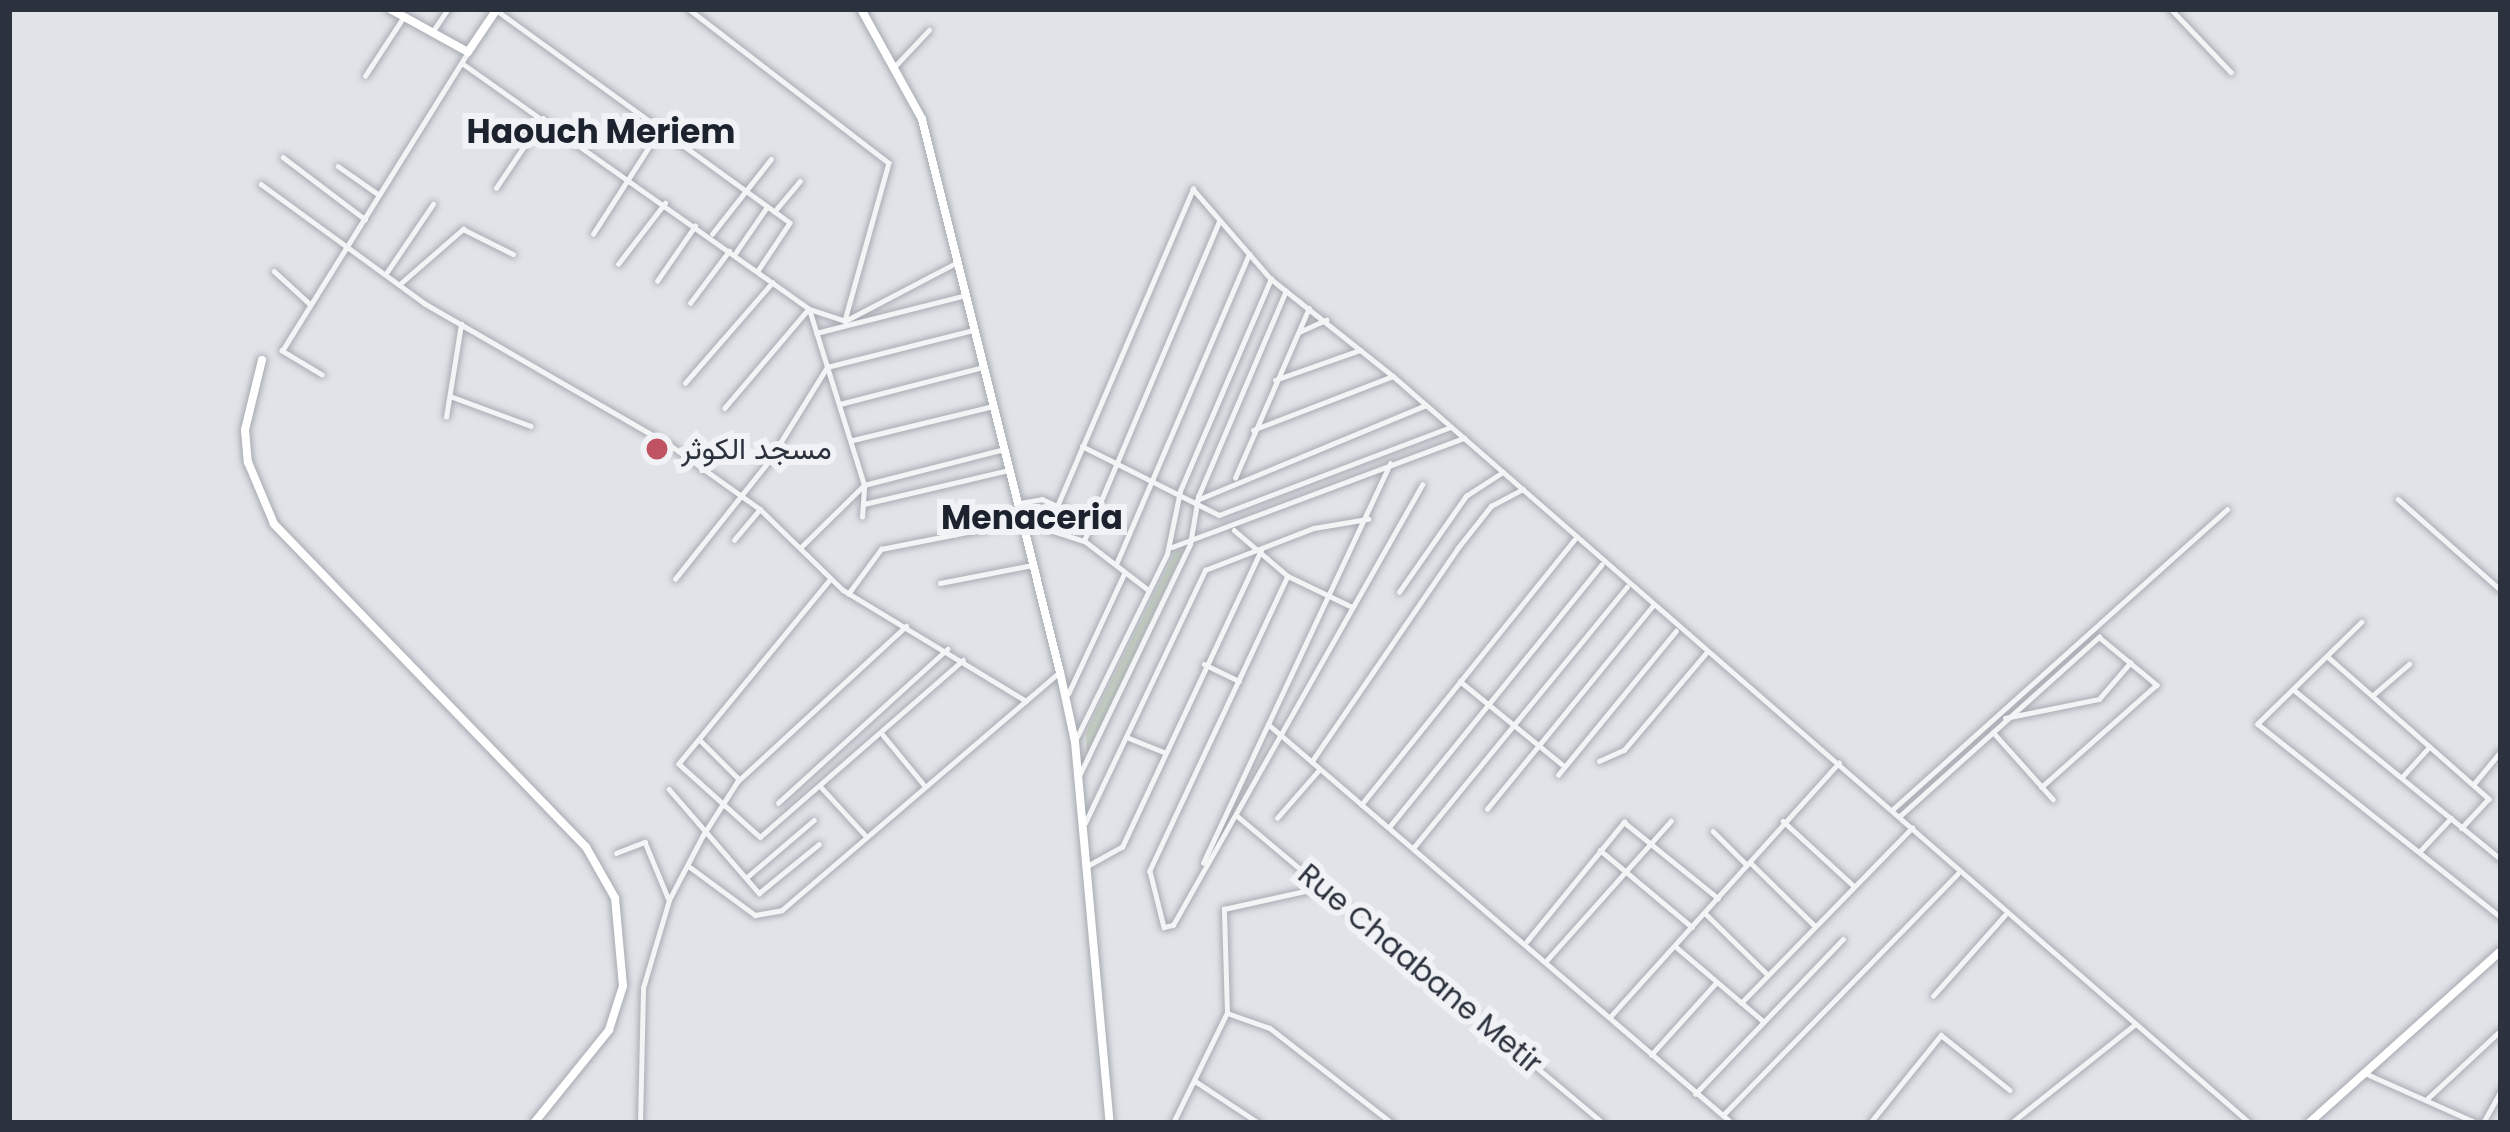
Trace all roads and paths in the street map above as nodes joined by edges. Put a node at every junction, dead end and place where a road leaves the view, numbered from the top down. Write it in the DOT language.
graph roads {
  1 [pos="390,9"];
  2 [pos="448,9"];
  3 [pos="689,9"];
  4 [pos="861,9"];
  5 [pos="2170,9"];
  6 [pos="497,10"];
  7 [pos="403,18"];
  8 [pos="928,30"];
  9 [pos="433,31"];
  10 [pos="468,52"];
  11 [pos="462,63"];
  12 [pos="896,65"];
  13 [pos="2230,72"];
  14 [pos="365,76"];
  15 [pos="543,117"];
  16 [pos="662,128"];
  17 [pos="283,157"];
  18 [pos="771,158"];
  19 [pos="338,166"];
  20 [pos="631,179"];
  21 [pos="800,181"];
  22 [pos="261,184"];
  23 [pos="496,188"];
  24 [pos="743,188"];
  25 [pos="380,195"];
  26 [pos="665,203"];
  27 [pos="433,204"];
  28 [pos="771,209"];
  29 [pos="365,219"];
  30 [pos="1219,222"];
  31 [pos="695,226"];
  32 [pos="592,234"];
  33 [pos="711,235"];
  34 [pos="349,245"];
  35 [pos="732,253"];
  36 [pos="513,254"];
  37 [pos="1249,254"];
  38 [pos="958,262"];
  39 [pos="617,264"];
  40 [pos="274,271"];
  41 [pos="758,271"];
  42 [pos="387,272"];
  43 [pos="1271,279"];
  44 [pos="657,280"];
  45 [pos="772,283"];
  46 [pos="400,284"];
  47 [pos="1286,290"];
  48 [pos="966,295"];
  49 [pos="690,303"];
  50 [pos="311,305"];
  51 [pos="1310,307"];
  52 [pos="808,309"];
  53 [pos="1326,320"];
  54 [pos="845,321"];
  55 [pos="461,324"];
  56 [pos="974,330"];
  57 [pos="1299,332"];
  58 [pos="816,333"];
  59 [pos="1361,349"];
  60 [pos="262,360"];
  61 [pos="982,367"];
  62 [pos="827,368"];
  63 [pos="322,375"];
  64 [pos="1394,376"];
  65 [pos="1275,380"];
  66 [pos="685,383"];
  67 [pos="450,396"];
  68 [pos="839,404"];
  69 [pos="1427,405"];
  70 [pos="994,406"];
  71 [pos="725,409"];
  72 [pos="446,417"];
  73 [pos="531,426"];
  74 [pos="1451,427"];
  75 [pos="1253,430"];
  76 [pos="1464,438"];
  77 [pos="851,440"];
  78 [pos="1081,446"];
  79 [pos="1004,449"];
  80 [pos="1116,462"];
  81 [pos="1390,464"];
  82 [pos="1009,470"];
  83 [pos="1503,472"];
  84 [pos="1234,478"];
  85 [pos="1155,480"];
  86 [pos="864,485"];
  87 [pos="1423,485"];
  88 [pos="1523,489"];
  89 [pos="1180,491"];
  90 [pos="741,495"];
  91 [pos="1198,500"];
  92 [pos="2398,500"];
  93 [pos="864,504"];
  94 [pos="1018,504"];
  95 [pos="1058,504"];
  96 [pos="760,509"];
  97 [pos="2227,509"];
  98 [pos="862,517"];
  99 [pos="1368,519"];
  100 [pos="1022,521"];
  101 [pos="1092,523"];
  102 [pos="1233,530"];
  103 [pos="734,540"];
  104 [pos="1574,540"];
  105 [pos="1084,541"];
  106 [pos="1190,544"];
  107 [pos="1170,548"];
  108 [pos="799,549"];
  109 [pos="1262,549"];
  110 [pos="1118,562"];
  111 [pos="1033,565"];
  112 [pos="1601,565"];
  113 [pos="1124,574"];
  114 [pos="1288,576"];
  115 [pos="675,579"];
  116 [pos="830,580"];
  117 [pos="940,584"];
  118 [pos="1628,587"];
  119 [pos="2501,590"];
  120 [pos="1149,591"];
  121 [pos="1399,592"];
  122 [pos="1328,593"];
  123 [pos="848,594"];
  124 [pos="1352,607"];
  125 [pos="1652,607"];
  126 [pos="2362,622"];
  127 [pos="906,626"];
  128 [pos="1677,629"];
  129 [pos="947,649"];
  130 [pos="1706,654"];
  131 [pos="2326,656"];
  132 [pos="963,660"];
  133 [pos="2131,662"];
  134 [pos="1204,664"];
  135 [pos="2409,664"];
  136 [pos="1060,672"];
  137 [pos="1239,681"];
  138 [pos="1459,681"];
  139 [pos="2293,689"];
  140 [pos="2372,697"];
  141 [pos="1066,700"];
  142 [pos="1026,701"];
  143 [pos="1487,704"];
  144 [pos="2005,718"];
  145 [pos="1268,724"];
  146 [pos="1513,724"];
  147 [pos="1992,730"];
  148 [pos="883,735"];
  149 [pos="1281,736"];
  150 [pos="1129,738"];
  151 [pos="700,740"];
  152 [pos="1075,742"];
  153 [pos="1539,746"];
  154 [pos="2429,747"];
  155 [pos="2501,751"];
  156 [pos="1163,752"];
  157 [pos="1312,761"];
  158 [pos="1599,761"];
  159 [pos="1839,764"];
  160 [pos="1563,765"];
  161 [pos="1319,770"];
  162 [pos="1558,775"];
  163 [pos="2403,776"];
  164 [pos="740,779"];
  165 [pos="1076,781"];
  166 [pos="2473,785"];
  167 [pos="925,786"];
  168 [pos="821,787"];
  169 [pos="2042,787"];
  170 [pos="669,789"];
  171 [pos="2053,799"];
  172 [pos="722,802"];
  173 [pos="778,803"];
  174 [pos="1361,805"];
  175 [pos="1487,809"];
  176 [pos="1892,810"];
  177 [pos="1236,815"];
  178 [pos="1900,817"];
  179 [pos="1276,818"];
  180 [pos="2451,818"];
  181 [pos="814,820"];
  182 [pos="1671,821"];
  183 [pos="1783,821"];
  184 [pos="1389,827"];
  185 [pos="1912,828"];
  186 [pos="2462,828"];
  187 [pos="705,830"];
  188 [pos="1713,831"];
  189 [pos="1080,833"];
  190 [pos="866,836"];
  191 [pos="819,844"];
  192 [pos="1652,844"];
  193 [pos="1413,848"];
  194 [pos="1598,848"];
  195 [pos="2420,851"];
  196 [pos="616,854"];
  197 [pos="2501,860"];
  198 [pos="1749,864"];
  199 [pos="688,866"];
  200 [pos="1084,868"];
  201 [pos="1958,873"];
  202 [pos="1627,875"];
  203 [pos="746,878"];
  204 [pos="1196,879"];
  205 [pos="1323,887"];
  206 [pos="1855,887"];
  207 [pos="1718,898"];
  208 [pos="670,900"];
  209 [pos="1705,913"];
  210 [pos="2006,914"];
  211 [pos="2501,917"];
  212 [pos="1816,926"];
  213 [pos="1692,927"];
  214 [pos="1843,939"];
  215 [pos="1527,941"];
  216 [pos="1675,946"];
  217 [pos="2501,951"];
  218 [pos="1547,961"];
  219 [pos="1768,975"];
  220 [pos="1717,982"];
  221 [pos="1933,996"];
  222 [pos="1741,1003"];
  223 [pos="1227,1013"];
  224 [pos="1609,1018"];
  225 [pos="1764,1022"];
  226 [pos="2135,1024"];
  227 [pos="2501,1030"];
  228 [pos="1651,1055"];
  229 [pos="2367,1074"];
  230 [pos="1195,1081"];
  231 [pos="2011,1090"];
  232 [pos="2501,1090"];
  233 [pos="1695,1094"];
  234 [pos="2423,1102"];
  235 [pos="1723,1115"];
  236 [pos="534,1123"];
  237 [pos="640,1123"];
  238 [pos="1110,1123"];
  239 [pos="1173,1123"];
  240 [pos="1258,1123"];
  241 [pos="1392,1123"];
  242 [pos="1603,1123"];
  243 [pos="1732,1123"];
  244 [pos="1870,1123"];
  245 [pos="2011,1123"];
  246 [pos="2250,1123"];
  247 [pos="2309,1123"];
  248 [pos="2480,1123"];
  1 -- 7 [label="street"];
  2 -- 9 [label="street"];
  3 -- 54 [label="street"];
  4 -- 12 [label="street"];
  5 -- 13 [label="street"];
  6 -- 10 [label="street"];
  6 -- 16 [label="street"];
  7 -- 9 [label="street"];
  7 -- 14 [label="street"];
  8 -- 12 [label="street"];
  9 -- 10 [label="street"];
  10 -- 11 [label="street"];
  11 -- 15 [label="street"];
  11 -- 25 [label="street"];
  12 -- 38 [label="street"];
  15 -- 20 [label="street"];
  15 -- 23 [label="street"];
  16 -- 20 [label="street"];
  16 -- 24 [label="street"];
  17 -- 29 [label="street"];
  18 -- 24 [label="street"];
  19 -- 25 [label="street"];
  20 -- 26 [label="street"];
  20 -- 32 [label="street"];
  21 -- 28 [label="street"];
  22 -- 34 [label="street"];
  24 -- 28 [label="street"];
  24 -- 33 [label="street"];
  25 -- 29 [label="street"];
  26 -- 31 [label="street"];
  26 -- 39 [label="street"];
  27 -- 42 [label="street"];
  28 -- 35 [label="street"];
  28 -- 41 [label="street"];
  29 -- 34 [label="street"];
  30 -- 37 [label="street"];
  30 -- 78 [label="street"];
  30 -- 80 [label="street"];
  31 -- 33 [label="street"];
  31 -- 44 [label="street"];
  33 -- 35 [label="street"];
  34 -- 42 [label="street"];
  34 -- 50 [label="street"];
  35 -- 41 [label="street"];
  35 -- 49 [label="street"];
  36 -- 46 [label="street"];
  37 -- 43 [label="street"];
  37 -- 85 [label="street"];
  38 -- 48 [label="street"];
  38 -- 54 [label="street"];
  40 -- 50 [label="street"];
  41 -- 45 [label="street"];
  42 -- 46 [label="street"];
  43 -- 47 [label="street"];
  43 -- 89 [label="street"];
  45 -- 52 [label="street"];
  45 -- 66 [label="street"];
  46 -- 55 [label="street"];
  47 -- 51 [label="street"];
  47 -- 91 [label="street"];
  48 -- 56 [label="street"];
  48 -- 58 [label="street"];
  50 -- 63 [label="street"];
  51 -- 53 [label="street"];
  51 -- 57 [label="street"];
  52 -- 54 [label="street"];
  52 -- 58 [label="street"];
  52 -- 71 [label="street"];
  53 -- 57 [label="street"];
  53 -- 59 [label="street"];
  55 -- 67 [label="street"];
  55 -- 90 [label="street"];
  56 -- 61 [label="street"];
  56 -- 62 [label="street"];
  57 -- 65 [label="street"];
  58 -- 62 [label="street"];
  59 -- 64 [label="street"];
  59 -- 65 [label="street"];
  60 -- 236 [label="street"];
  61 -- 68 [label="street"];
  61 -- 70 [label="street"];
  62 -- 68 [label="street"];
  62 -- 90 [label="street"];
  64 -- 69 [label="street"];
  64 -- 75 [label="street"];
  65 -- 75 [label="street"];
  67 -- 72 [label="street"];
  67 -- 73 [label="street"];
  68 -- 77 [label="street"];
  69 -- 74 [label="street"];
  69 -- 84 [label="street"];
  70 -- 77 [label="street"];
  70 -- 79 [label="street"];
  74 -- 76 [label="street"];
  74 -- 91 [label="street"];
  75 -- 84 [label="street"];
  76 -- 81 [label="street"];
  76 -- 83 [label="street"];
  77 -- 86 [label="street"];
  78 -- 80 [label="street"];
  78 -- 95 [label="street"];
  79 -- 82 [label="street"];
  79 -- 86 [label="street"];
  80 -- 85 [label="street"];
  80 -- 101 [label="street"];
  81 -- 99 [label="street"];
  81 -- 102 [label="street"];
  82 -- 93 [label="street"];
  82 -- 94 [label="street"];
  83 -- 88 [label="street"];
  83 -- 121 [label="street"];
  84 -- 91 [label="street"];
  85 -- 89 [label="street"];
  85 -- 110 [label="street"];
  86 -- 93 [label="street"];
  86 -- 108 [label="street"];
  87 -- 124 [label="street"];
  88 -- 104 [label="street"];
  88 -- 157 [label="street"];
  89 -- 91 [label="street"];
  89 -- 107 [label="street"];
  90 -- 96 [label="street"];
  90 -- 115 [label="street"];
  91 -- 106 [label="street"];
  92 -- 119 [label="street"];
  93 -- 98 [label="street"];
  94 -- 95 [label="street"];
  94 -- 100 [label="street"];
  95 -- 101 [label="street"];
  96 -- 103 [label="street"];
  96 -- 108 [label="street"];
  97 -- 176 [label="street"];
  99 -- 109 [label="street"];
  99 -- 122 [label="street"];
  100 -- 105 [label="street"];
  100 -- 111 [label="street"];
  100 -- 123 [label="street"];
  101 -- 105 [label="street"];
  102 -- 106 [label="street"];
  102 -- 109 [label="street"];
  104 -- 112 [label="street"];
  104 -- 138 [label="street"];
  105 -- 110 [label="street"];
  106 -- 107 [label="street"];
  106 -- 165 [label="street"];
  107 -- 120 [label="street"];
  108 -- 116 [label="street"];
  109 -- 114 [label="street"];
  109 -- 134 [label="street"];
  109 -- 150 [label="street"];
  110 -- 113 [label="street"];
  111 -- 117 [label="street"];
  111 -- 136 [label="street"];
  112 -- 118 [label="street"];
  112 -- 143 [label="street"];
  113 -- 120 [label="street"];
  113 -- 141 [label="street"];
  114 -- 122 [label="street"];
  114 -- 137 [label="street"];
  116 -- 123 [label="street"];
  116 -- 151 [label="street"];
  118 -- 125 [label="street"];
  118 -- 146 [label="street"];
  120 -- 152 [label="street"];
  122 -- 124 [label="street"];
  122 -- 145 [label="street"];
  123 -- 127 [label="street"];
  124 -- 149 [label="street"];
  125 -- 128 [label="street"];
  125 -- 153 [label="street"];
  126 -- 131 [label="street"];
  127 -- 129 [label="street"];
  127 -- 164 [label="street"];
  128 -- 130 [label="street"];
  128 -- 160 [label="street"];
  129 -- 132 [label="street"];
  129 -- 173 [label="street"];
  130 -- 158 [label="street"];
  130 -- 159 [label="street"];
  131 -- 139 [label="street"];
  131 -- 140 [label="street"];
  132 -- 142 [label="street"];
  132 -- 148 [label="street"];
  133 -- 144 [label="street"];
  133 -- 144 [label="street"];
  133 -- 169 [label="street"];
  134 -- 137 [label="street"];
  134 -- 156 [label="street"];
  135 -- 140 [label="street"];
  136 -- 141 [label="street"];
  136 -- 142 [label="street"];
  137 -- 204 [label="street"];
  138 -- 143 [label="street"];
  138 -- 174 [label="street"];
  139 -- 163 [label="street"];
  139 -- 195 [label="street"];
  140 -- 154 [label="street"];
  141 -- 152 [label="street"];
  142 -- 167 [label="street"];
  143 -- 146 [label="street"];
  143 -- 184 [label="street"];
  144 -- 147 [label="street"];
  145 -- 149 [label="street"];
  145 -- 204 [label="street"];
  146 -- 153 [label="street"];
  146 -- 193 [label="street"];
  147 -- 169 [label="street"];
  147 -- 178 [label="street"];
  148 -- 167 [label="street"];
  148 -- 168 [label="street"];
  149 -- 157 [label="street"];
  149 -- 177 [label="street"];
  150 -- 156 [label="street"];
  150 -- 189 [label="street"];
  151 -- 164 [label="street"];
  151 -- 172 [label="street"];
  152 -- 165 [label="street"];
  153 -- 160 [label="street"];
  153 -- 175 [label="street"];
  154 -- 163 [label="street"];
  154 -- 166 [label="street"];
  155 -- 166 [label="street"];
  156 -- 200 [label="street"];
  157 -- 161 [label="street"];
  159 -- 176 [label="street"];
  159 -- 183 [label="street"];
  160 -- 162 [label="street"];
  161 -- 174 [label="street"];
  161 -- 179 [label="street"];
  163 -- 180 [label="street"];
  164 -- 172 [label="street"];
  165 -- 189 [label="street"];
  166 -- 186 [label="street"];
  167 -- 190 [label="street"];
  168 -- 172 [label="street"];
  168 -- 190 [label="street"];
  169 -- 171 [label="street"];
  170 -- 187 [label="street"];
  172 -- 187 [label="street"];
  174 -- 184 [label="street"];
  176 -- 178 [label="street"];
  177 -- 204 [label="street"];
  177 -- 205 [label="street, Rue Chaabane Metir"];
  178 -- 185 [label="street"];
  180 -- 186 [label="street"];
  180 -- 195 [label="street"];
  181 -- 203 [label="street"];
  182 -- 192 [label="street"];
  183 -- 198 [label="street"];
  183 -- 206 [label="street"];
  184 -- 193 [label="street"];
  185 -- 201 [label="street"];
  185 -- 206 [label="street"];
  186 -- 197 [label="street"];
  187 -- 199 [label="street"];
  187 -- 203 [label="street"];
  188 -- 198 [label="street"];
  189 -- 200 [label="street"];
  190 -- 199 [label="street"];
  191 -- 203 [label="street"];
  192 -- 194 [label="street"];
  192 -- 202 [label="street"];
  192 -- 207 [label="street"];
  193 -- 215 [label="street"];
  194 -- 202 [label="street"];
  194 -- 215 [label="street"];
  195 -- 211 [label="street"];
  196 -- 208 [label="street"];
  198 -- 207 [label="street"];
  198 -- 212 [label="street"];
  199 -- 208 [label="street"];
  200 -- 238 [label="street"];
  201 -- 210 [label="street"];
  201 -- 235 [label="street"];
  202 -- 213 [label="street"];
  202 -- 218 [label="street"];
  205 -- 223 [label="street"];
  205 -- 242 [label="street, Rue Chaabane Metir"];
  206 -- 212 [label="street"];
  207 -- 209 [label="street"];
  208 -- 237 [label="street"];
  209 -- 213 [label="street"];
  209 -- 219 [label="street"];
  210 -- 221 [label="street"];
  210 -- 226 [label="street"];
  212 -- 219 [label="street"];
  213 -- 216 [label="street"];
  214 -- 225 [label="street"];
  215 -- 218 [label="street"];
  216 -- 220 [label="street"];
  216 -- 224 [label="street"];
  217 -- 229 [label="street"];
  218 -- 224 [label="street"];
  219 -- 222 [label="street"];
  220 -- 222 [label="street"];
  220 -- 228 [label="street"];
  222 -- 225 [label="street"];
  223 -- 230 [label="street"];
  223 -- 241 [label="street"];
  224 -- 228 [label="street"];
  225 -- 233 [label="street"];
  226 -- 245 [label="street"];
  226 -- 246 [label="street"];
  227 -- 234 [label="street"];
  228 -- 233 [label="street"];
  229 -- 234 [label="street"];
  229 -- 247 [label="street"];
  230 -- 239 [label="street"];
  230 -- 240 [label="street"];
  231 -- 244 [label="street"];
  232 -- 248 [label="street"];
  233 -- 235 [label="street"];
  234 -- 248 [label="street"];
  235 -- 243 [label="street"];
}
